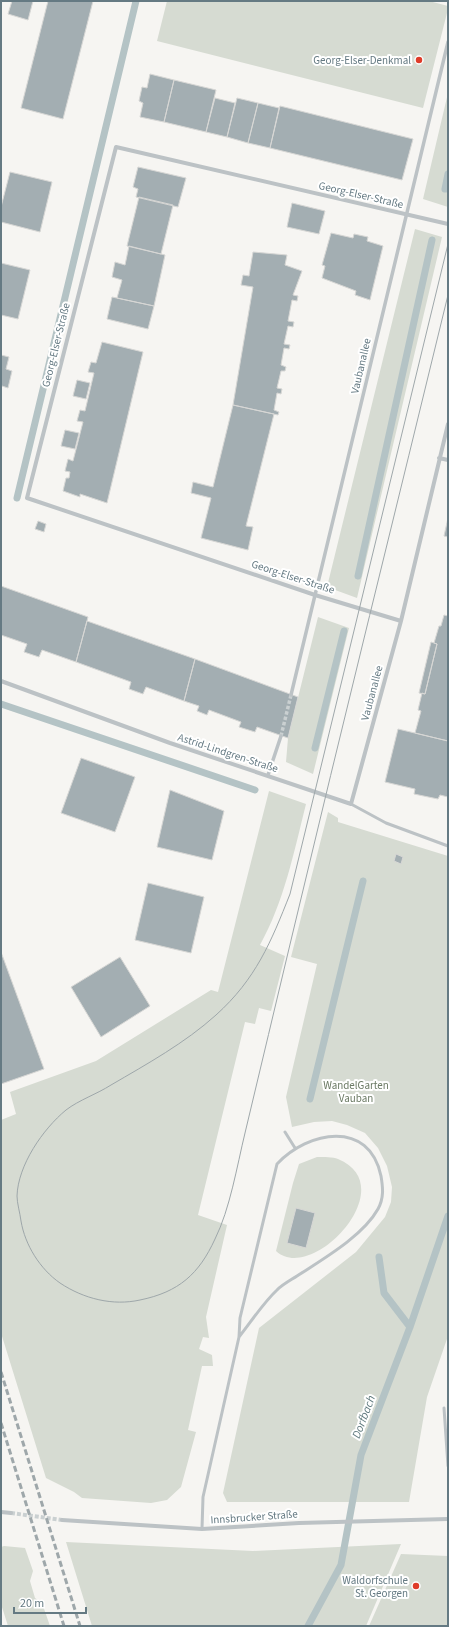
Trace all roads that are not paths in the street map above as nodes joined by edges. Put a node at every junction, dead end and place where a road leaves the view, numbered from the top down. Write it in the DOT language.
graph roads {
  1 [pos="448,42"];
  2 [pos="406,214"];
  3 [pos="448,224"];
  4 [pos="448,424"];
  5 [pos="439,458"];
  6 [pos="448,460"];
  7 [pos="315,595"];
  8 [pos="401,621"];
  9 [pos="1,681"];
  10 [pos="291,695"];
  11 [pos="281,736"];
  12 [pos="268,775"];
  13 [pos="352,804"];
  14 [pos="448,846"];
  15 [pos="285,1132"];
  16 [pos="295,1148"];
  17 [pos="239,1337"];
  18 [pos="444,1408"];
  19 [pos="448,1466"];
  20 [pos="1,1512"];
  21 [pos="11,1513"];
  22 [pos="62,1520"];
  23 [pos="448,1520"];
  24 [pos="202,1529"];
  1 -- 2 [label="street, Vaubanallee"];
  2 -- 3 [label="street, Georg-Elser-Straße"];
  2 -- 7 [label="street, Vaubanallee"];
  2 -- 7 [label="street, Georg-Elser-Straße"];
  4 -- 5 [label="street, Vaubanallee"];
  5 -- 6 [label="street"];
  5 -- 8 [label="street, Vaubanallee"];
  7 -- 8 [label="street, Georg-Elser-Straße"];
  7 -- 10 [label="street, Vaubanallee"];
  8 -- 13 [label="street, Vaubanallee"];
  9 -- 12 [label="street, Astrid-Lindgren-Straße"];
  11 -- 12 [label="street"];
  12 -- 13 [label="street, Astrid-Lindgren-Straße"];
  13 -- 14 [label="lane, Astrid-Lindgren-Straße"];
  15 -- 16 [label="lane"];
  16 -- 17 [label="lane"];
  16 -- 17 [label="lane"];
  17 -- 24 [label="lane"];
  18 -- 19 [label="lane"];
  20 -- 21 [label="street"];
  22 -- 24 [label="street, Innsbrucker Straße"];
  23 -- 24 [label="street, Innsbrucker Straße"];
}
